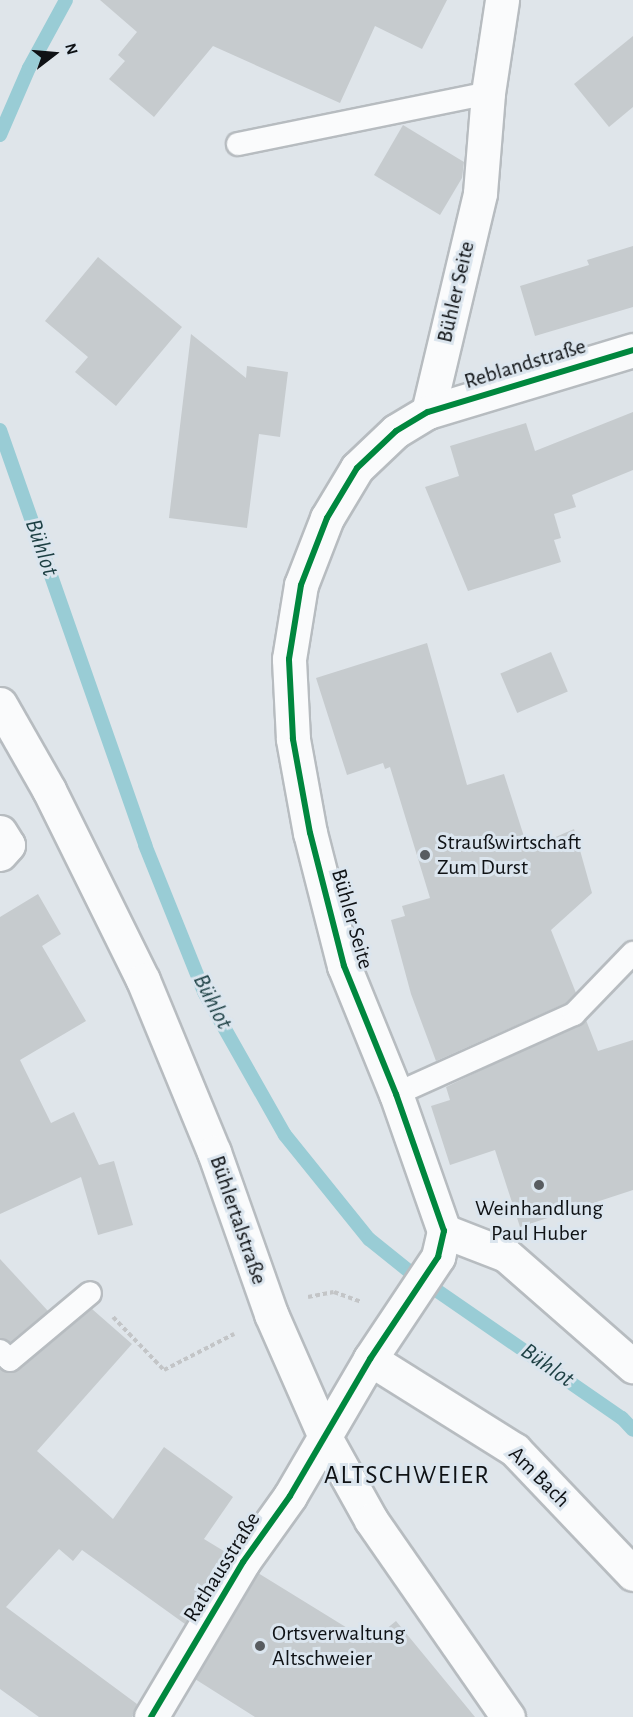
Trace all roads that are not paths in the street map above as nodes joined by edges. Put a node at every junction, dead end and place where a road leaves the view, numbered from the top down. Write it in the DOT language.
graph roads {
  1 [pos="502,0"];
  2 [pos="488,93"];
  3 [pos="238,144"];
  4 [pos="633,350"];
  5 [pos="428,412"];
  6 [pos="0,704"];
  7 [pos="0,832"];
  8 [pos="0,854"];
  9 [pos="633,953"];
  10 [pos="396,1094"];
  11 [pos="441,1244"];
  12 [pos="90,1293"];
  13 [pos="0,1350"];
  14 [pos="370,1359"];
  15 [pos="633,1366"];
  16 [pos="326,1438"];
  17 [pos="633,1574"];
  18 [pos="151,1717"];
  19 [pos="508,1717"];
  1 -- 2 [label="street, Bühler Seite"];
  2 -- 3 [label="lane"];
  2 -- 5 [label="street, Bühler Seite"];
  4 -- 5 [label="street, Reblandstraße"];
  5 -- 10 [label="street, Bühler Seite"];
  6 -- 16 [label="street, Bühlertalstraße"];
  7 -- 8 [label="street"];
  9 -- 10 [label="lane"];
  10 -- 11 [label="street, Bühler Seite"];
  11 -- 14 [label="street"];
  11 -- 15 [label="street"];
  12 -- 13 [label="lane"];
  14 -- 16 [label="street"];
  14 -- 17 [label="street, Am Bach"];
  16 -- 18 [label="street, Rathausstraße"];
  16 -- 19 [label="street, Bühlertalstraße"];
}
